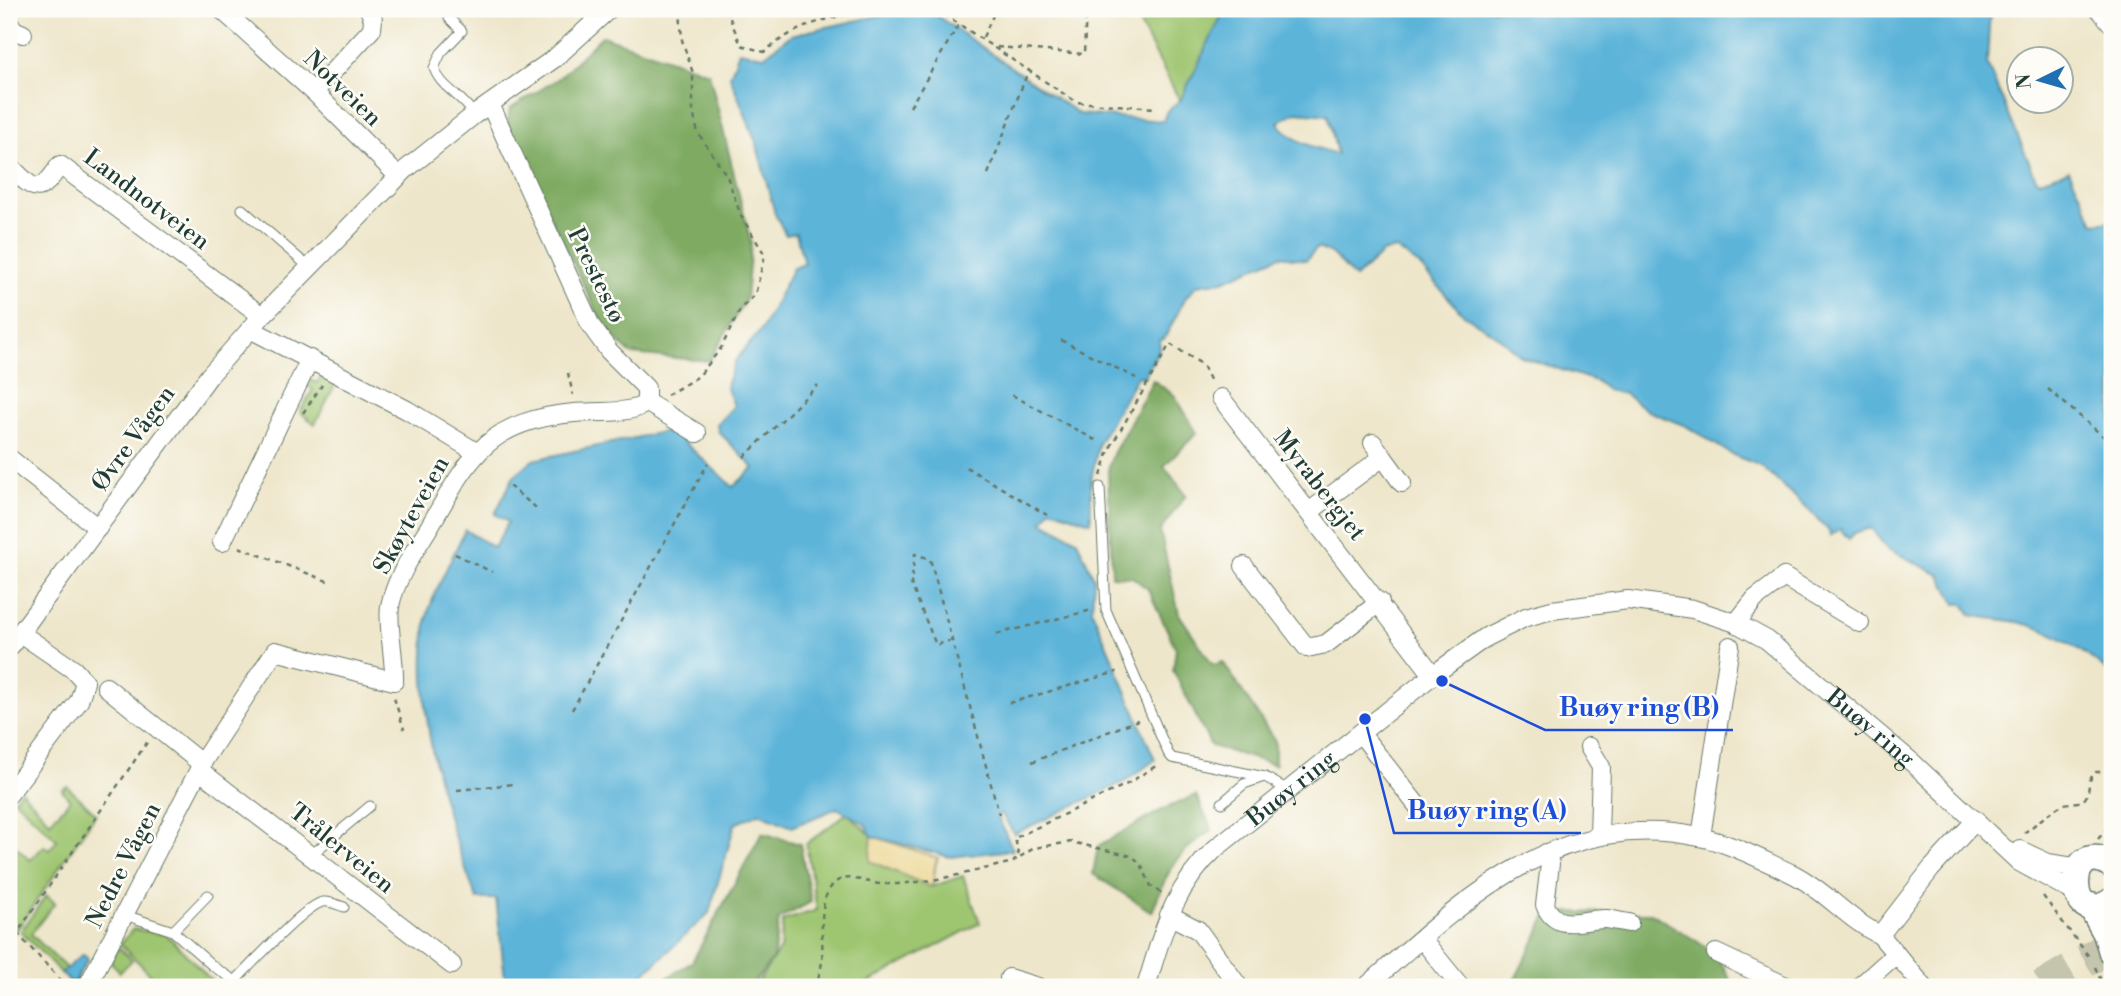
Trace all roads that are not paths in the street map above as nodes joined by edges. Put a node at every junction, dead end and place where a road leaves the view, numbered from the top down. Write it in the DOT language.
graph roads {
  1 [pos="221,9"];
  2 [pos="369,9"];
  3 [pos="609,9"];
  4 [pos="2099,9"];
  5 [pos="449,18"];
  6 [pos="2112,23"];
  7 [pos="314,92"];
  8 [pos="490,104"];
  9 [pos="474,115"];
  10 [pos="9,164"];
  11 [pos="398,176"];
  12 [pos="242,209"];
  13 [pos="310,268"];
  14 [pos="256,323"];
  15 [pos="310,359"];
  16 [pos="1221,398"];
  17 [pos="646,402"];
  18 [pos="697,433"];
  19 [pos="476,452"];
  20 [pos="9,458"];
  21 [pos="1402,483"];
  22 [pos="1100,486"];
  23 [pos="1310,512"];
  24 [pos="98,528"];
  25 [pos="222,542"];
  26 [pos="1244,566"];
  27 [pos="1380,602"];
  28 [pos="1736,623"];
  29 [pos="1860,623"];
  30 [pos="20,633"];
  31 [pos="1730,646"];
  32 [pos="9,648"];
  33 [pos="363,671"];
  34 [pos="1433,675"];
  35 [pos="106,687"];
  36 [pos="1361,734"];
  37 [pos="1589,747"];
  38 [pos="201,767"];
  39 [pos="1265,777"];
  40 [pos="1288,790"];
  41 [pos="9,794"];
  42 [pos="1222,803"];
  43 [pos="370,806"];
  44 [pos="1420,809"];
  45 [pos="1976,820"];
  46 [pos="1600,835"];
  47 [pos="1701,837"];
  48 [pos="2009,839"];
  49 [pos="2112,839"];
  50 [pos="1546,853"];
  51 [pos="310,856"];
  52 [pos="2093,882"];
  53 [pos="208,895"];
  54 [pos="344,907"];
  55 [pos="125,915"];
  56 [pos="1169,915"];
  57 [pos="1629,923"];
  58 [pos="173,931"];
  59 [pos="1880,935"];
  60 [pos="1422,939"];
  61 [pos="2112,952"];
  62 [pos="1716,953"];
  63 [pos="1896,954"];
  64 [pos="452,965"];
  65 [pos="1009,978"];
  66 [pos="234,982"];
  67 [pos="1460,986"];
  68 [pos="87,987"];
  69 [pos="245,987"];
  70 [pos="1038,987"];
  71 [pos="1146,987"];
  72 [pos="1239,987"];
  73 [pos="1366,987"];
  74 [pos="1788,987"];
  75 [pos="1858,987"];
  76 [pos="1924,987"];
  1 -- 7 [label="street, Notveien"];
  2 -- 7 [label="street"];
  3 -- 8 [label="street, Øvre Vågen"];
  4 -- 6 [label="street"];
  5 -- 9 [label="lane"];
  7 -- 11 [label="street, Notveien"];
  8 -- 9 [label="street, Øvre Vågen"];
  8 -- 17 [label="street, Prestestø"];
  9 -- 11 [label="street, Øvre Vågen"];
  10 -- 14 [label="street, Landnotveien"];
  11 -- 13 [label="street, Øvre Vågen"];
  12 -- 13 [label="lane"];
  13 -- 14 [label="street, Øvre Vågen"];
  14 -- 15 [label="street, Skøyteveien"];
  14 -- 24 [label="street, Øvre Vågen"];
  15 -- 19 [label="street, Skøyteveien"];
  15 -- 25 [label="street"];
  16 -- 23 [label="street, Myrabergjet"];
  17 -- 18 [label="street"];
  17 -- 19 [label="street, Skøyteveien"];
  19 -- 33 [label="street, Skøyteveien"];
  20 -- 24 [label="street"];
  21 -- 23 [label="street"];
  22 -- 39 [label="lane"];
  23 -- 27 [label="street, Myrabergjet"];
  24 -- 30 [label="street, Øvre Vågen"];
  26 -- 27 [label="street"];
  27 -- 34 [label="street, Myrabergjet"];
  28 -- 29 [label="street"];
  28 -- 34 [label="street, Buøy ring"];
  28 -- 45 [label="street, Buøy ring"];
  30 -- 32 [label="street, Øvre Vågen"];
  30 -- 41 [label="street"];
  31 -- 47 [label="street"];
  33 -- 38 [label="street, Nedre Vågen"];
  34 -- 36 [label="street, Buøy ring"];
  35 -- 38 [label="street"];
  36 -- 40 [label="street, Buøy ring"];
  36 -- 44 [label="street"];
  37 -- 46 [label="street"];
  38 -- 51 [label="street, Trålerveien"];
  38 -- 55 [label="street, Nedre Vågen"];
  39 -- 40 [label="lane"];
  39 -- 42 [label="lane"];
  40 -- 56 [label="street, Buøy ring"];
  43 -- 51 [label="lane"];
  45 -- 48 [label="street, Buøy ring"];
  45 -- 59 [label="street"];
  46 -- 47 [label="street"];
  46 -- 50 [label="street"];
  47 -- 59 [label="street"];
  48 -- 52 [label="street, Buøy ring"];
  48 -- 52 [label="street, Buøy ring"];
  49 -- 52 [label="main road"];
  50 -- 57 [label="street"];
  50 -- 60 [label="street"];
  51 -- 64 [label="street, Trålerveien"];
  52 -- 61 [label="main road"];
  53 -- 58 [label="lane"];
  54 -- 66 [label="lane"];
  55 -- 58 [label="lane"];
  55 -- 68 [label="street, Nedre Vågen"];
  56 -- 71 [label="street, Buøy ring"];
  56 -- 72 [label="street"];
  58 -- 66 [label="lane"];
  59 -- 63 [label="street"];
  60 -- 67 [label="street"];
  60 -- 73 [label="street"];
  62 -- 74 [label="street"];
  63 -- 75 [label="street"];
  63 -- 76 [label="street"];
  65 -- 70 [label="street"];
  66 -- 69 [label="lane"];
}
